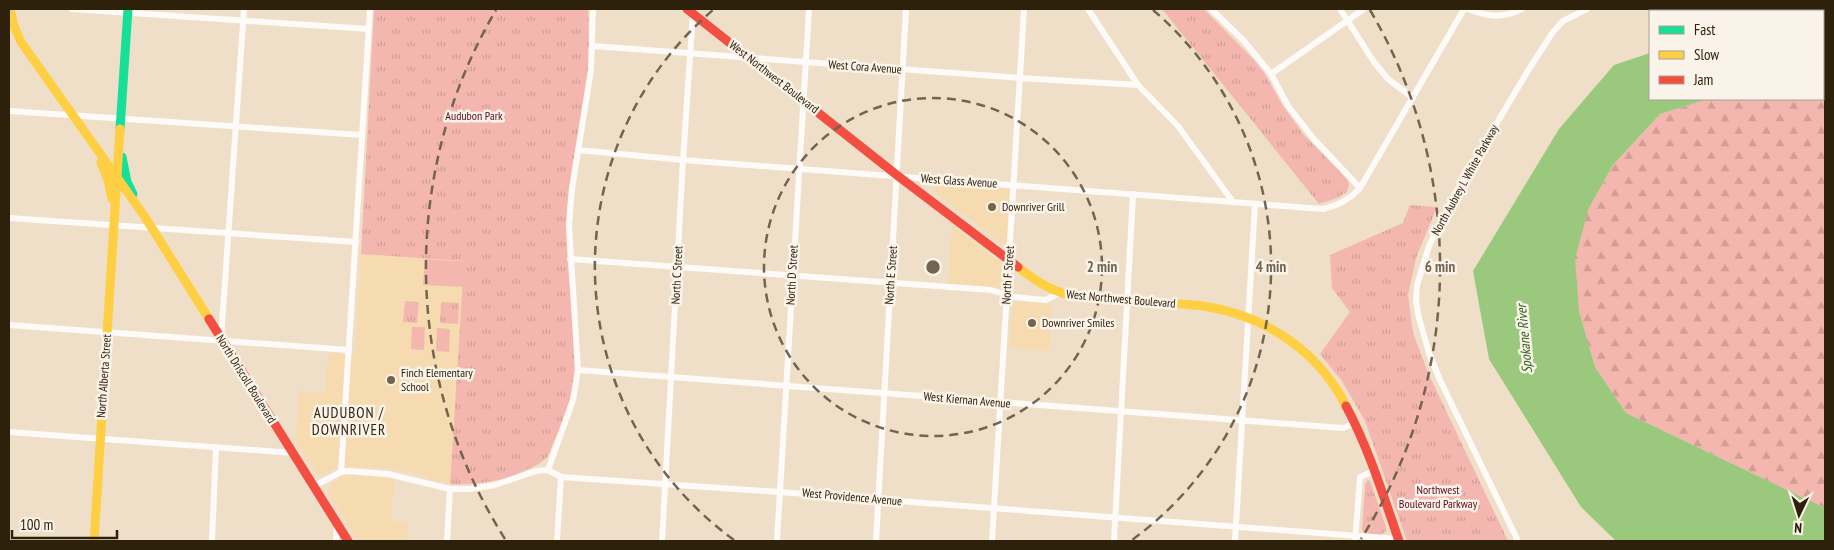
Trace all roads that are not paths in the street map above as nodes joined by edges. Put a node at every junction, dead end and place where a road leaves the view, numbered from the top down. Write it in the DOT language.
graph roads {
  1 [pos="10,9"];
  2 [pos="72,9"];
  3 [pos="244,9"];
  4 [pos="370,9"];
  5 [pos="593,9"];
  6 [pos="809,9"];
  7 [pos="906,9"];
  8 [pos="1024,9"];
  9 [pos="1088,9"];
  10 [pos="1211,9"];
  11 [pos="1340,9"];
  12 [pos="1364,9"];
  13 [pos="1464,9"];
  14 [pos="1468,9"];
  15 [pos="1522,9"];
  16 [pos="1586,9"];
  17 [pos="691,10"];
  18 [pos="128,11"];
  19 [pos="1348,20"];
  20 [pos="244,21"];
  21 [pos="368,29"];
  22 [pos="593,46"];
  23 [pos="690,53"];
  24 [pos="751,59"];
  25 [pos="806,62"];
  26 [pos="904,70"];
  27 [pos="1271,74"];
  28 [pos="1020,78"];
  29 [pos="1138,85"];
  30 [pos="1413,98"];
  31 [pos="803,100"];
  32 [pos="9,111"];
  33 [pos="73,115"];
  34 [pos="121,118"];
  35 [pos="236,126"];
  36 [pos="120,132"];
  37 [pos="362,135"];
  38 [pos="94,145"];
  39 [pos="578,150"];
  40 [pos="683,160"];
  41 [pos="798,169"];
  42 [pos="898,176"];
  43 [pos="117,179"];
  44 [pos="1013,185"];
  45 [pos="1360,188"];
  46 [pos="1133,194"];
  47 [pos="1233,202"];
  48 [pos="1255,204"];
  49 [pos="115,211"];
  50 [pos="145,217"];
  51 [pos="9,218"];
  52 [pos="114,226"];
  53 [pos="152,228"];
  54 [pos="229,234"];
  55 [pos="356,242"];
  56 [pos="570,259"];
  57 [pos="1009,262"];
  58 [pos="677,267"];
  59 [pos="792,276"];
  60 [pos="890,283"];
  61 [pos="1059,293"];
  62 [pos="1007,294"];
  63 [pos="1128,301"];
  64 [pos="1248,316"];
  65 [pos="9,325"];
  66 [pos="107,332"];
  67 [pos="221,340"];
  68 [pos="349,350"];
  69 [pos="578,370"];
  70 [pos="671,377"];
  71 [pos="786,386"];
  72 [pos="884,393"];
  73 [pos="1000,403"];
  74 [pos="1121,411"];
  75 [pos="1241,420"];
  76 [pos="1356,423"];
  77 [pos="9,432"];
  78 [pos="100,439"];
  79 [pos="216,447"];
  80 [pos="293,453"];
  81 [pos="548,470"];
  82 [pos="341,472"];
  83 [pos="1374,472"];
  84 [pos="561,477"];
  85 [pos="665,484"];
  86 [pos="314,486"];
  87 [pos="450,489"];
  88 [pos="780,492"];
  89 [pos="878,499"];
  90 [pos="993,508"];
  91 [pos="1116,518"];
  92 [pos="337,523"];
  93 [pos="1236,527"];
  94 [pos="1355,539"];
  95 [pos="1399,540"];
  96 [pos="94,541"];
  97 [pos="212,541"];
  98 [pos="336,541"];
  99 [pos="348,541"];
  100 [pos="447,541"];
  101 [pos="557,541"];
  102 [pos="662,541"];
  103 [pos="777,541"];
  104 [pos="876,541"];
  105 [pos="992,541"];
  106 [pos="1114,541"];
  107 [pos="1235,541"];
  108 [pos="1518,541"];
  1 -- 33 [label="main road, North Driscoll Boulevard"];
  2 -- 18 [label="street"];
  3 -- 20 [label="street"];
  4 -- 21 [label="street"];
  5 -- 22 [label="street"];
  6 -- 25 [label="street, North D Street"];
  7 -- 26 [label="street, North E Street"];
  8 -- 28 [label="street, North F Street"];
  9 -- 29 [label="street"];
  10 -- 27 [label="street"];
  11 -- 19 [label="street"];
  12 -- 19 [label="street"];
  13 -- 30 [label="street"];
  14 -- 15 [label="street"];
  16 -- 108 [label="street, North Aubrey L White Parkway"];
  17 -- 23 [label="street, North C Street"];
  17 -- 24 [label="main road, West Northwest Boulevard"];
  18 -- 20 [label="street"];
  18 -- 34 [label="main road, North Alberta Street"];
  19 -- 27 [label="street"];
  19 -- 30 [label="street"];
  20 -- 21 [label="street"];
  20 -- 35 [label="street"];
  21 -- 37 [label="street"];
  22 -- 23 [label="street, West Cora Avenue"];
  22 -- 39 [label="street"];
  23 -- 24 [label="street, West Cora Avenue"];
  23 -- 40 [label="street, North C Street"];
  24 -- 25 [label="street, West Cora Avenue"];
  24 -- 31 [label="main road, West Northwest Boulevard"];
  25 -- 26 [label="street, West Cora Avenue"];
  25 -- 31 [label="street, North D Street"];
  26 -- 28 [label="street, West Cora Avenue"];
  26 -- 42 [label="street, North E Street"];
  27 -- 45 [label="street"];
  28 -- 29 [label="street, West Cora Avenue"];
  28 -- 44 [label="street, North F Street"];
  29 -- 47 [label="street"];
  30 -- 45 [label="street"];
  31 -- 41 [label="street, North D Street"];
  31 -- 42 [label="main road, West Northwest Boulevard"];
  32 -- 33 [label="street"];
  33 -- 34 [label="street"];
  33 -- 38 [label="main road, North Driscoll Boulevard"];
  34 -- 35 [label="street"];
  34 -- 36 [label="main road, North Alberta Street"];
  35 -- 37 [label="street"];
  35 -- 54 [label="street"];
  36 -- 43 [label="main road, North Alberta Street"];
  36 -- 50 [label="main road, North Driscoll Boulevard"];
  37 -- 55 [label="street"];
  38 -- 43 [label="main road, North Driscoll Boulevard"];
  38 -- 49 [label="main road, North Alberta Street"];
  39 -- 40 [label="street, West Glass Avenue"];
  39 -- 56 [label="street"];
  40 -- 41 [label="street, West Glass Avenue"];
  40 -- 58 [label="street, North C Street"];
  41 -- 42 [label="street, West Glass Avenue"];
  41 -- 59 [label="street, North D Street"];
  42 -- 44 [label="street, West Glass Avenue"];
  42 -- 57 [label="main road, West Northwest Boulevard"];
  42 -- 60 [label="street, North E Street"];
  43 -- 49 [label="main road, North Alberta Street"];
  43 -- 50 [label="main road, North Driscoll Boulevard"];
  44 -- 46 [label="street, West Glass Avenue"];
  44 -- 57 [label="street, North F Street"];
  45 -- 48 [label="street, West Glass Avenue"];
  46 -- 47 [label="street, West Glass Avenue"];
  46 -- 63 [label="street"];
  47 -- 48 [label="street, West Glass Avenue"];
  48 -- 64 [label="street"];
  49 -- 52 [label="main road, North Alberta Street"];
  50 -- 53 [label="main road, North Driscoll Boulevard"];
  51 -- 52 [label="street"];
  52 -- 53 [label="street"];
  52 -- 66 [label="main road, North Alberta Street"];
  53 -- 54 [label="street"];
  53 -- 67 [label="main road, North Driscoll Boulevard"];
  54 -- 55 [label="street"];
  54 -- 67 [label="street"];
  55 -- 68 [label="street"];
  56 -- 58 [label="street"];
  56 -- 69 [label="street"];
  57 -- 61 [label="main road, West Northwest Boulevard"];
  57 -- 62 [label="street, North F Street"];
  58 -- 59 [label="street"];
  58 -- 70 [label="street, North C Street"];
  59 -- 60 [label="street"];
  59 -- 71 [label="street, North D Street"];
  60 -- 62 [label="street"];
  60 -- 72 [label="street, North E Street"];
  61 -- 62 [label="street"];
  61 -- 63 [label="main road, West Northwest Boulevard"];
  62 -- 73 [label="street, North F Street"];
  63 -- 64 [label="main road, West Northwest Boulevard"];
  63 -- 74 [label="street"];
  64 -- 75 [label="street"];
  64 -- 76 [label="main road, West Northwest Boulevard"];
  65 -- 66 [label="street"];
  66 -- 67 [label="street"];
  66 -- 78 [label="main road, North Alberta Street"];
  67 -- 68 [label="street"];
  67 -- 80 [label="main road, North Driscoll Boulevard"];
  68 -- 82 [label="street"];
  69 -- 70 [label="street, West Kiernan Avenue"];
  69 -- 81 [label="street"];
  70 -- 71 [label="street, West Kiernan Avenue"];
  70 -- 85 [label="street, North C Street"];
  71 -- 72 [label="street, West Kiernan Avenue"];
  71 -- 88 [label="street, North D Street"];
  72 -- 73 [label="street, West Kiernan Avenue"];
  72 -- 89 [label="street, North E Street"];
  73 -- 74 [label="street, West Kiernan Avenue"];
  73 -- 90 [label="street, North F Street"];
  74 -- 75 [label="street, West Kiernan Avenue"];
  74 -- 91 [label="street"];
  75 -- 76 [label="street, West Kiernan Avenue"];
  75 -- 93 [label="street"];
  76 -- 83 [label="main road, West Northwest Boulevard"];
  77 -- 78 [label="street"];
  78 -- 79 [label="street"];
  78 -- 96 [label="main road, North Alberta Street"];
  79 -- 80 [label="street"];
  79 -- 97 [label="street"];
  80 -- 86 [label="main road, North Driscoll Boulevard"];
  81 -- 84 [label="street, West Providence Avenue"];
  81 -- 87 [label="street"];
  82 -- 86 [label="street"];
  82 -- 87 [label="street"];
  83 -- 94 [label="street"];
  83 -- 95 [label="main road, West Northwest Boulevard"];
  84 -- 85 [label="street, West Providence Avenue"];
  84 -- 101 [label="street"];
  85 -- 88 [label="street, West Providence Avenue"];
  85 -- 102 [label="street, North C Street"];
  86 -- 92 [label="main road, North Driscoll Boulevard"];
  87 -- 100 [label="street"];
  88 -- 89 [label="street, West Providence Avenue"];
  88 -- 103 [label="street, North D Street"];
  89 -- 90 [label="street, West Providence Avenue"];
  89 -- 104 [label="street, North E Street"];
  90 -- 91 [label="street, West Providence Avenue"];
  90 -- 105 [label="street, North F Street"];
  91 -- 93 [label="street, West Providence Avenue"];
  91 -- 106 [label="street"];
  92 -- 98 [label="street"];
  92 -- 99 [label="main road, North Driscoll Boulevard"];
  93 -- 94 [label="street, West Providence Avenue"];
  93 -- 107 [label="street"];
  94 -- 95 [label="street, West Providence Avenue"];
}
